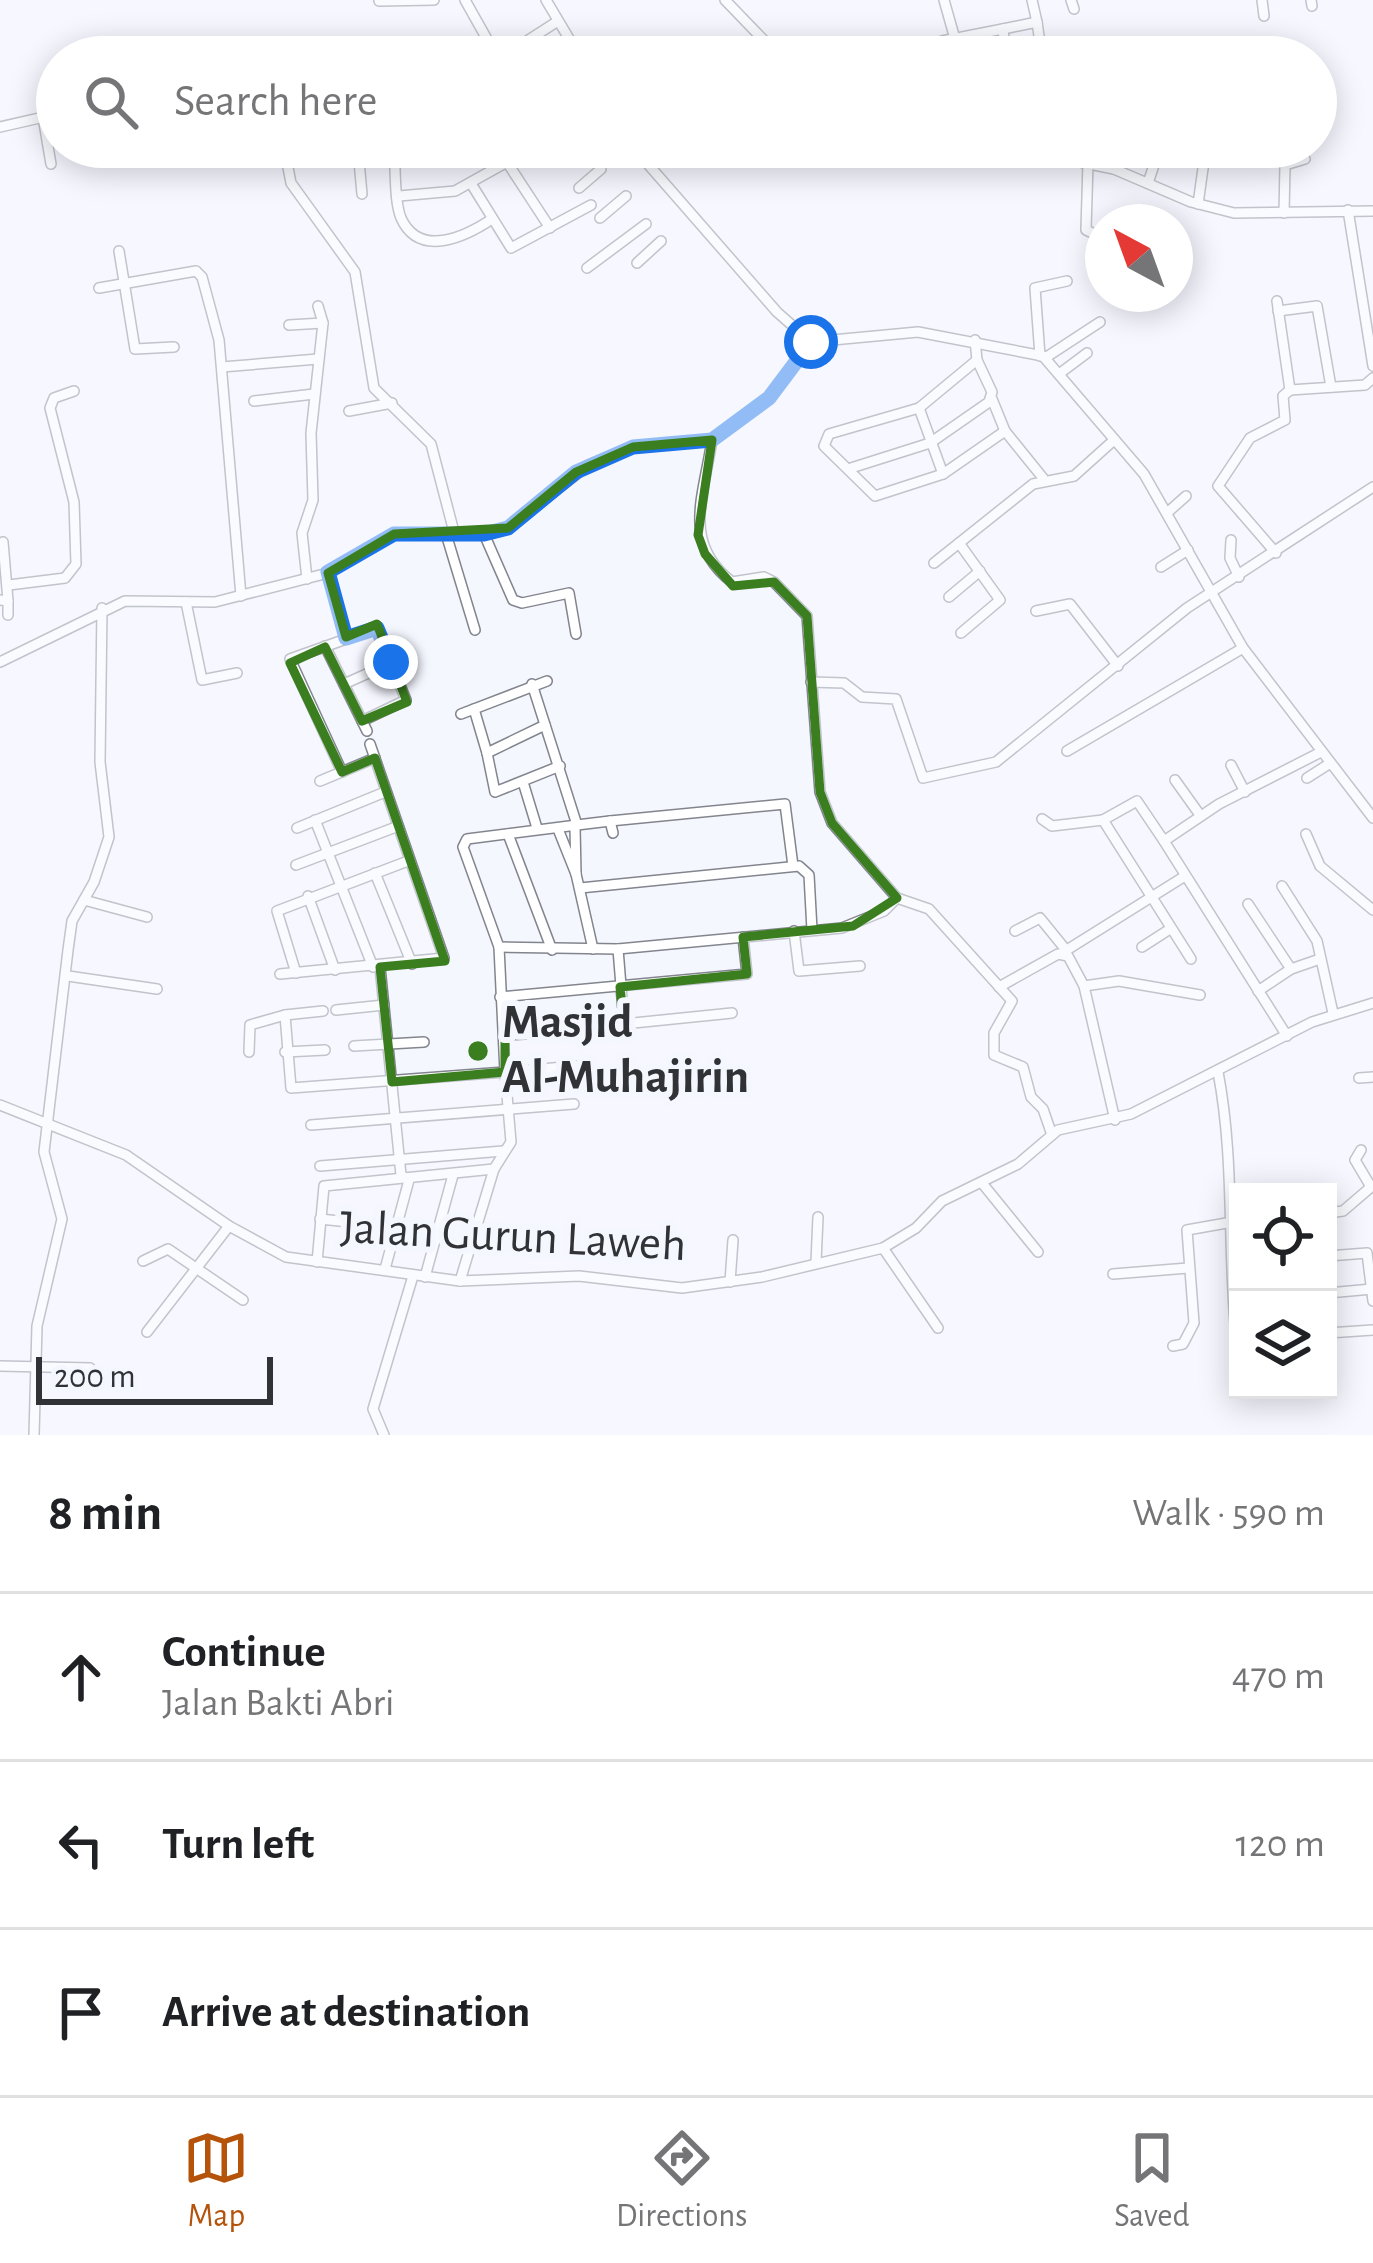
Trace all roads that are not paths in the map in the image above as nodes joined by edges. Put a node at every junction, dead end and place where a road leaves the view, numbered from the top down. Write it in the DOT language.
graph roads {
  1 [pos="434,0"];
  2 [pos="465,0"];
  3 [pos="546,0"];
  4 [pos="725,0"];
  5 [pos="944,0"];
  6 [pos="1032,0"];
  7 [pos="1262,0"];
  8 [pos="379,2"];
  9 [pos="1264,16"];
  10 [pos="558,21"];
  11 [pos="1037,22"];
  12 [pos="1003,29"];
  13 [pos="487,36"];
  14 [pos="534,36"];
  15 [pos="567,36"];
  16 [pos="760,36"];
  17 [pos="954,36"];
  18 [pos="969,36"];
  19 [pos="1004,36"];
  20 [pos="1039,36"];
  21 [pos="36,119"];
  22 [pos="0,127"];
  23 [pos="288,168"];
  24 [pos="360,168"];
  25 [pos="396,168"];
  26 [pos="498,168"];
  27 [pos="511,168"];
  28 [pos="651,168"];
  29 [pos="1088,168"];
  30 [pos="1109,168"];
  31 [pos="1153,168"];
  32 [pos="1203,168"];
  33 [pos="1285,168"];
  34 [pos="601,169"];
  35 [pos="1114,169"];
  36 [pos="1148,183"];
  37 [pos="472,185"];
  38 [pos="579,188"];
  39 [pos="362,194"];
  40 [pos="399,196"];
  41 [pos="626,196"];
  42 [pos="1087,204"];
  43 [pos="1198,204"];
  44 [pos="591,206"];
  45 [pos="1348,210"];
  46 [pos="1373,211"];
  47 [pos="1284,213"];
  48 [pos="600,218"];
  49 [pos="492,219"];
  50 [pos="646,224"];
  51 [pos="550,228"];
  52 [pos="662,241"];
  53 [pos="119,251"];
  54 [pos="637,263"];
  55 [pos="587,268"];
  56 [pos="1067,281"];
  57 [pos="123,284"];
  58 [pos="99,288"];
  59 [pos="318,306"];
  60 [pos="1100,322"];
  61 [pos="323,323"];
  62 [pos="290,326"];
  63 [pos="975,340"];
  64 [pos="811,342"];
  65 [pos="174,347"];
  66 [pos="1087,353"];
  67 [pos="1042,357"];
  68 [pos="318,359"];
  69 [pos="977,360"];
  70 [pos="222,367"];
  71 [pos="1373,367"];
  72 [pos="1059,374"];
  73 [pos="1373,378"];
  74 [pos="1331,387"];
  75 [pos="1290,389"];
  76 [pos="74,391"];
  77 [pos="314,394"];
  78 [pos="992,399"];
  79 [pos="254,401"];
  80 [pos="392,403"];
  81 [pos="919,408"];
  82 [pos="349,410"];
  83 [pos="1005,431"];
  84 [pos="712,440"];
  85 [pos="1114,440"];
  86 [pos="930,442"];
  87 [pos="851,468"];
  88 [pos="943,475"];
  89 [pos="1043,478"];
  90 [pos="1373,488"];
  91 [pos="1186,496"];
  92 [pos="1168,512"];
  93 [pos="450,533"];
  94 [pos="484,534"];
  95 [pos="1231,539"];
  96 [pos="3,542"];
  97 [pos="959,544"];
  98 [pos="1188,550"];
  99 [pos="1276,553"];
  100 [pos="934,563"];
  101 [pos="1161,567"];
  102 [pos="980,571"];
  103 [pos="328,572"];
  104 [pos="1239,577"];
  105 [pos="307,579"];
  106 [pos="9,585"];
  107 [pos="1213,593"];
  108 [pos="241,596"];
  109 [pos="949,597"];
  110 [pos="4,600"];
  111 [pos="186,602"];
  112 [pos="102,608"];
  113 [pos="1036,611"];
  114 [pos="8,615"];
  115 [pos="475,630"];
  116 [pos="961,633"];
  117 [pos="576,634"];
  118 [pos="346,638"];
  119 [pos="325,646"];
  120 [pos="1243,648"];
  121 [pos="0,662"];
  122 [pos="391,662"];
  123 [pos="1118,666"];
  124 [pos="237,674"];
  125 [pos="547,681"];
  126 [pos="811,682"];
  127 [pos="344,684"];
  128 [pos="532,684"];
  129 [pos="474,709"];
  130 [pos="461,715"];
  131 [pos="545,725"];
  132 [pos="370,744"];
  133 [pos="1066,752"];
  134 [pos="488,753"];
  135 [pos="1319,753"];
  136 [pos="375,758"];
  137 [pos="1329,764"];
  138 [pos="1231,765"];
  139 [pos="560,766"];
  140 [pos="342,772"];
  141 [pos="1307,778"];
  142 [pos="1175,780"];
  143 [pos="320,781"];
  144 [pos="524,782"];
  145 [pos="385,792"];
  146 [pos="1245,792"];
  147 [pos="1200,815"];
  148 [pos="1042,818"];
  149 [pos="1373,818"];
  150 [pos="314,820"];
  151 [pos="1103,820"];
  152 [pos="610,821"];
  153 [pos="576,826"];
  154 [pos="396,827"];
  155 [pos="297,828"];
  156 [pos="537,828"];
  157 [pos="558,830"];
  158 [pos="613,833"];
  159 [pos="508,834"];
  160 [pos="1306,834"];
  161 [pos="1164,841"];
  162 [pos="328,853"];
  163 [pos="408,861"];
  164 [pos="296,865"];
  165 [pos="793,866"];
  166 [pos="375,873"];
  167 [pos="576,874"];
  168 [pos="1185,875"];
  169 [pos="340,885"];
  170 [pos="1282,886"];
  171 [pos="580,888"];
  172 [pos="308,896"];
  173 [pos="1149,897"];
  174 [pos="896,898"];
  175 [pos="84,900"];
  176 [pos="1248,904"];
  177 [pos="1373,910"];
  178 [pos="147,917"];
  179 [pos="1170,929"];
  180 [pos="812,930"];
  181 [pos="794,932"];
  182 [pos="1015,932"];
  183 [pos="743,937"];
  184 [pos="499,947"];
  185 [pos="1142,947"];
  186 [pos="593,949"];
  187 [pos="618,949"];
  188 [pos="552,950"];
  189 [pos="1064,951"];
  190 [pos="1191,959"];
  191 [pos="1320,959"];
  192 [pos="412,964"];
  193 [pos="860,966"];
  194 [pos="377,967"];
  195 [pos="1291,969"];
  196 [pos="335,970"];
  197 [pos="296,973"];
  198 [pos="280,974"];
  199 [pos="68,976"];
  200 [pos="1084,986"];
  201 [pos="620,987"];
  202 [pos="999,987"];
  203 [pos="157,989"];
  204 [pos="1258,991"];
  205 [pos="1200,995"];
  206 [pos="500,997"];
  207 [pos="1373,1003"];
  208 [pos="384,1005"];
  209 [pos="336,1010"];
  210 [pos="322,1011"];
  211 [pos="732,1013"];
  212 [pos="1333,1013"];
  213 [pos="285,1016"];
  214 [pos="624,1023"];
  215 [pos="505,1036"];
  216 [pos="1287,1036"];
  217 [pos="424,1042"];
  218 [pos="388,1044"];
  219 [pos="354,1046"];
  220 [pos="325,1050"];
  221 [pos="249,1052"];
  222 [pos="285,1052"];
  223 [pos="577,1066"];
  224 [pos="505,1072"];
  225 [pos="1218,1072"];
  226 [pos="1373,1077"];
  227 [pos="1359,1078"];
  228 [pos="392,1082"];
  229 [pos="574,1104"];
  230 [pos="0,1106"];
  231 [pos="509,1110"];
  232 [pos="393,1118"];
  233 [pos="1115,1120"];
  234 [pos="311,1125"];
  235 [pos="47,1127"];
  236 [pos="1052,1135"];
  237 [pos="503,1150"];
  238 [pos="1361,1150"];
  239 [pos="399,1158"];
  240 [pos="320,1166"];
  241 [pos="494,1169"];
  242 [pos="453,1175"];
  243 [pos="409,1180"];
  244 [pos="982,1183"];
  245 [pos="1230,1183"];
  246 [pos="1337,1212"];
  247 [pos="818,1217"];
  248 [pos="320,1219"];
  249 [pos="1229,1223"];
  250 [pos="229,1226"];
  251 [pos="397,1227"];
  252 [pos="1174,1229"];
  253 [pos="1187,1230"];
  254 [pos="734,1240"];
  255 [pos="883,1248"];
  256 [pos="1038,1252"];
  257 [pos="1337,1255"];
  258 [pos="143,1261"];
  259 [pos="317,1262"];
  260 [pos="816,1262"];
  261 [pos="195,1267"];
  262 [pos="1188,1268"];
  263 [pos="385,1269"];
  264 [pos="1113,1274"];
  265 [pos="412,1276"];
  266 [pos="425,1276"];
  267 [pos="460,1281"];
  268 [pos="730,1282"];
  269 [pos="1372,1289"];
  270 [pos="1337,1292"];
  271 [pos="242,1300"];
  272 [pos="1373,1301"];
  273 [pos="938,1328"];
  274 [pos="1373,1330"];
  275 [pos="147,1332"];
  276 [pos="1337,1332"];
  277 [pos="1173,1346"];
  278 [pos="0,1366"];
  279 [pos="90,1368"];
  280 [pos="37,1369"];
  281 [pos="34,1435"];
  282 [pos="384,1435"];
  1 -- 8 [label="street"];
  2 -- 13 [label="street"];
  3 -- 10 [label="street"];
  4 -- 16 [label="street"];
  5 -- 17 [label="street"];
  6 -- 11 [label="street"];
  7 -- 9 [label="street"];
  10 -- 14 [label="street"];
  10 -- 15 [label="street"];
  11 -- 12 [label="street"];
  11 -- 20 [label="street"];
  12 -- 18 [label="street"];
  12 -- 19 [label="street"];
  21 -- 22 [label="street"];
  23 -- 80 [label="street"];
  24 -- 39 [label="street"];
  25 -- 40 [label="street"];
  26 -- 37 [label="street"];
  27 -- 51 [label="street"];
  28 -- 64 [label="street"];
  29 -- 42 [label="street"];
  30 -- 35 [label="street"];
  31 -- 36 [label="street"];
  32 -- 43 [label="street"];
  33 -- 47 [label="street"];
  34 -- 38 [label="street"];
  35 -- 36 [label="street"];
  36 -- 43 [label="street"];
  37 -- 40 [label="street"];
  37 -- 49 [label="street"];
  40 -- 49 [label="street"];
  41 -- 48 [label="street"];
  43 -- 47 [label="street"];
  44 -- 51 [label="street"];
  45 -- 46 [label="street"];
  45 -- 47 [label="street"];
  45 -- 71 [label="street"];
  49 -- 51 [label="street"];
  50 -- 55 [label="street"];
  52 -- 54 [label="street"];
  53 -- 57 [label="street"];
  56 -- 67 [label="street"];
  57 -- 58 [label="street"];
  57 -- 65 [label="street"];
  57 -- 70 [label="street"];
  59 -- 61 [label="street"];
  60 -- 67 [label="street"];
  61 -- 62 [label="street"];
  61 -- 68 [label="street"];
  63 -- 64 [label="street"];
  63 -- 67 [label="street"];
  63 -- 69 [label="street"];
  64 -- 84 [label="street"];
  66 -- 72 [label="street"];
  67 -- 72 [label="street"];
  68 -- 70 [label="street"];
  68 -- 77 [label="street"];
  69 -- 78 [label="street"];
  69 -- 81 [label="street"];
  70 -- 108 [label="street"];
  72 -- 85 [label="street"];
  73 -- 74 [label="street"];
  74 -- 75 [label="street"];
  74 -- 75 [label="street"];
  75 -- 99 [label="street"];
  76 -- 106 [label="street"];
  77 -- 79 [label="street"];
  77 -- 105 [label="street"];
  78 -- 83 [label="street"];
  78 -- 86 [label="street"];
  80 -- 82 [label="street"];
  80 -- 93 [label="street"];
  81 -- 86 [label="street"];
  81 -- 87 [label="street"];
  83 -- 88 [label="street"];
  83 -- 89 [label="street"];
  84 -- 94 [label="street"];
  84 -- 126 [label="street"];
  85 -- 89 [label="street"];
  85 -- 92 [label="street"];
  86 -- 87 [label="street"];
  86 -- 88 [label="street"];
  87 -- 88 [label="street"];
  89 -- 97 [label="street"];
  90 -- 99 [label="street"];
  91 -- 92 [label="street"];
  92 -- 98 [label="street"];
  93 -- 94 [label="street"];
  93 -- 103 [label="street"];
  93 -- 115 [label="street"];
  94 -- 117 [label="street"];
  95 -- 104 [label="street"];
  96 -- 106 [label="street"];
  97 -- 100 [label="street"];
  97 -- 102 [label="street"];
  98 -- 101 [label="street"];
  98 -- 107 [label="street"];
  99 -- 104 [label="street"];
  102 -- 109 [label="street"];
  102 -- 116 [label="street"];
  103 -- 105 [label="street"];
  103 -- 118 [label="street"];
  104 -- 107 [label="street"];
  105 -- 108 [label="street"];
  106 -- 110 [label="street"];
  107 -- 120 [label="street"];
  107 -- 123 [label="street"];
  108 -- 111 [label="street"];
  110 -- 114 [label="street"];
  111 -- 112 [label="street"];
  111 -- 124 [label="street"];
  112 -- 121 [label="street"];
  112 -- 175 [label="street"];
  113 -- 123 [label="street"];
  118 -- 119 [label="street"];
  118 -- 122 [label="street"];
  119 -- 127 [label="street"];
  119 -- 140 [label="street"];
  120 -- 133 [label="street"];
  120 -- 135 [label="street"];
  122 -- 127 [label="street"];
  122 -- 127 [label="street"];
  123 -- 126 [label="street"];
  125 -- 128 [label="street"];
  126 -- 174 [label="street"];
  128 -- 129 [label="street"];
  128 -- 131 [label="street"];
  129 -- 130 [label="street"];
  129 -- 134 [label="street"];
  131 -- 134 [label="street"];
  131 -- 139 [label="street"];
  132 -- 136 [label="street"];
  134 -- 144 [label="street"];
  135 -- 137 [label="street"];
  135 -- 146 [label="street"];
  136 -- 140 [label="street"];
  136 -- 145 [label="street"];
  137 -- 141 [label="street"];
  137 -- 149 [label="street"];
  138 -- 146 [label="street"];
  139 -- 144 [label="street"];
  139 -- 153 [label="street"];
  140 -- 143 [label="street"];
  142 -- 147 [label="street"];
  144 -- 156 [label="street"];
  145 -- 150 [label="street"];
  145 -- 154 [label="street"];
  146 -- 147 [label="street"];
  147 -- 161 [label="street"];
  148 -- 151 [label="street"];
  150 -- 155 [label="street"];
  150 -- 162 [label="street"];
  151 -- 161 [label="street"];
  151 -- 173 [label="street"];
  152 -- 153 [label="street"];
  152 -- 158 [label="street"];
  152 -- 165 [label="street"];
  153 -- 157 [label="street"];
  153 -- 167 [label="street"];
  154 -- 162 [label="street"];
  154 -- 163 [label="street"];
  156 -- 157 [label="street"];
  156 -- 159 [label="street"];
  157 -- 167 [label="street"];
  159 -- 184 [label="street"];
  159 -- 188 [label="street"];
  160 -- 177 [label="street"];
  161 -- 168 [label="street"];
  162 -- 164 [label="street"];
  162 -- 169 [label="street"];
  163 -- 166 [label="street"];
  163 -- 192 [label="street"];
  165 -- 171 [label="street"];
  165 -- 180 [label="street"];
  166 -- 169 [label="street"];
  166 -- 192 [label="street"];
  167 -- 171 [label="street"];
  168 -- 173 [label="street"];
  168 -- 204 [label="street"];
  169 -- 172 [label="street"];
  169 -- 194 [label="street"];
  170 -- 191 [label="street"];
  171 -- 186 [label="street"];
  172 -- 196 [label="street"];
  172 -- 197 [label="street"];
  173 -- 179 [label="street"];
  173 -- 189 [label="street"];
  174 -- 180 [label="street"];
  174 -- 202 [label="street"];
  175 -- 178 [label="street"];
  175 -- 199 [label="street"];
  176 -- 195 [label="street"];
  179 -- 185 [label="street"];
  179 -- 190 [label="street"];
  180 -- 181 [label="street"];
  181 -- 183 [label="street"];
  181 -- 193 [label="street"];
  182 -- 189 [label="street"];
  183 -- 187 [label="street"];
  183 -- 201 [label="street"];
  184 -- 188 [label="street"];
  184 -- 206 [label="street"];
  186 -- 187 [label="street"];
  186 -- 188 [label="street"];
  187 -- 201 [label="street"];
  189 -- 200 [label="street"];
  189 -- 202 [label="street"];
  191 -- 195 [label="street"];
  191 -- 212 [label="street"];
  192 -- 194 [label="street"];
  194 -- 196 [label="street"];
  194 -- 208 [label="street"];
  195 -- 204 [label="street"];
  196 -- 197 [label="street"];
  197 -- 198 [label="street"];
  199 -- 203 [label="street"];
  199 -- 235 [label="street"];
  200 -- 205 [label="street"];
  200 -- 233 [label="street"];
  201 -- 206 [label="street"];
  201 -- 214 [label="street"];
  202 -- 236 [label="street"];
  204 -- 216 [label="street"];
  206 -- 215 [label="street"];
  207 -- 212 [label="street, Jalan Gurun Laweh"];
  208 -- 209 [label="street"];
  208 -- 218 [label="street"];
  210 -- 213 [label="street"];
  211 -- 214 [label="street"];
  212 -- 216 [label="street, Jalan Gurun Laweh"];
  213 -- 221 [label="street"];
  213 -- 222 [label="street"];
  214 -- 215 [label="street"];
  215 -- 224 [label="street"];
  216 -- 225 [label="street, Jalan Gurun Laweh"];
  217 -- 218 [label="street"];
  218 -- 219 [label="street"];
  218 -- 228 [label="street"];
  220 -- 222 [label="street"];
  222 -- 228 [label="street"];
  223 -- 224 [label="street"];
  224 -- 228 [label="street"];
  224 -- 231 [label="street"];
  225 -- 233 [label="street, Jalan Gurun Laweh"];
  225 -- 245 [label="street"];
  226 -- 227 [label="street"];
  228 -- 232 [label="street"];
  229 -- 231 [label="street"];
  230 -- 235 [label="street, Jalan Gurun Laweh"];
  231 -- 232 [label="street"];
  231 -- 237 [label="street"];
  232 -- 234 [label="street"];
  232 -- 239 [label="street"];
  233 -- 236 [label="street, Jalan Gurun Laweh"];
  235 -- 250 [label="street, Jalan Gurun Laweh"];
  235 -- 280 [label="street"];
  236 -- 244 [label="street, Jalan Gurun Laweh"];
  237 -- 239 [label="street"];
  237 -- 241 [label="street"];
  238 -- 246 [label="street"];
  239 -- 240 [label="street"];
  239 -- 243 [label="street"];
  241 -- 242 [label="street"];
  241 -- 267 [label="street"];
  242 -- 243 [label="street"];
  242 -- 266 [label="street"];
  243 -- 248 [label="street"];
  243 -- 251 [label="street"];
  244 -- 255 [label="street, Jalan Gurun Laweh"];
  244 -- 256 [label="street"];
  247 -- 260 [label="street"];
  248 -- 251 [label="street"];
  248 -- 259 [label="street"];
  249 -- 253 [label="street"];
  250 -- 259 [label="street, Jalan Gurun Laweh"];
  250 -- 261 [label="street"];
  251 -- 263 [label="street"];
  252 -- 253 [label="street"];
  253 -- 262 [label="street"];
  254 -- 268 [label="street"];
  255 -- 260 [label="street, Jalan Gurun Laweh"];
  255 -- 273 [label="street"];
  257 -- 269 [label="street"];
  258 -- 261 [label="street"];
  259 -- 263 [label="street, Jalan Gurun Laweh"];
  260 -- 268 [label="street, Jalan Gurun Laweh"];
  261 -- 271 [label="street"];
  261 -- 275 [label="street"];
  262 -- 264 [label="street"];
  262 -- 277 [label="street"];
  263 -- 265 [label="street, Jalan Gurun Laweh"];
  265 -- 266 [label="street, Jalan Gurun Laweh"];
  265 -- 282 [label="street"];
  266 -- 267 [label="street, Jalan Gurun Laweh"];
  267 -- 268 [label="street, Jalan Gurun Laweh"];
  269 -- 270 [label="street"];
  269 -- 272 [label="street"];
  274 -- 276 [label="street"];
  278 -- 280 [label="street"];
  279 -- 280 [label="street"];
  280 -- 281 [label="street"];
}
